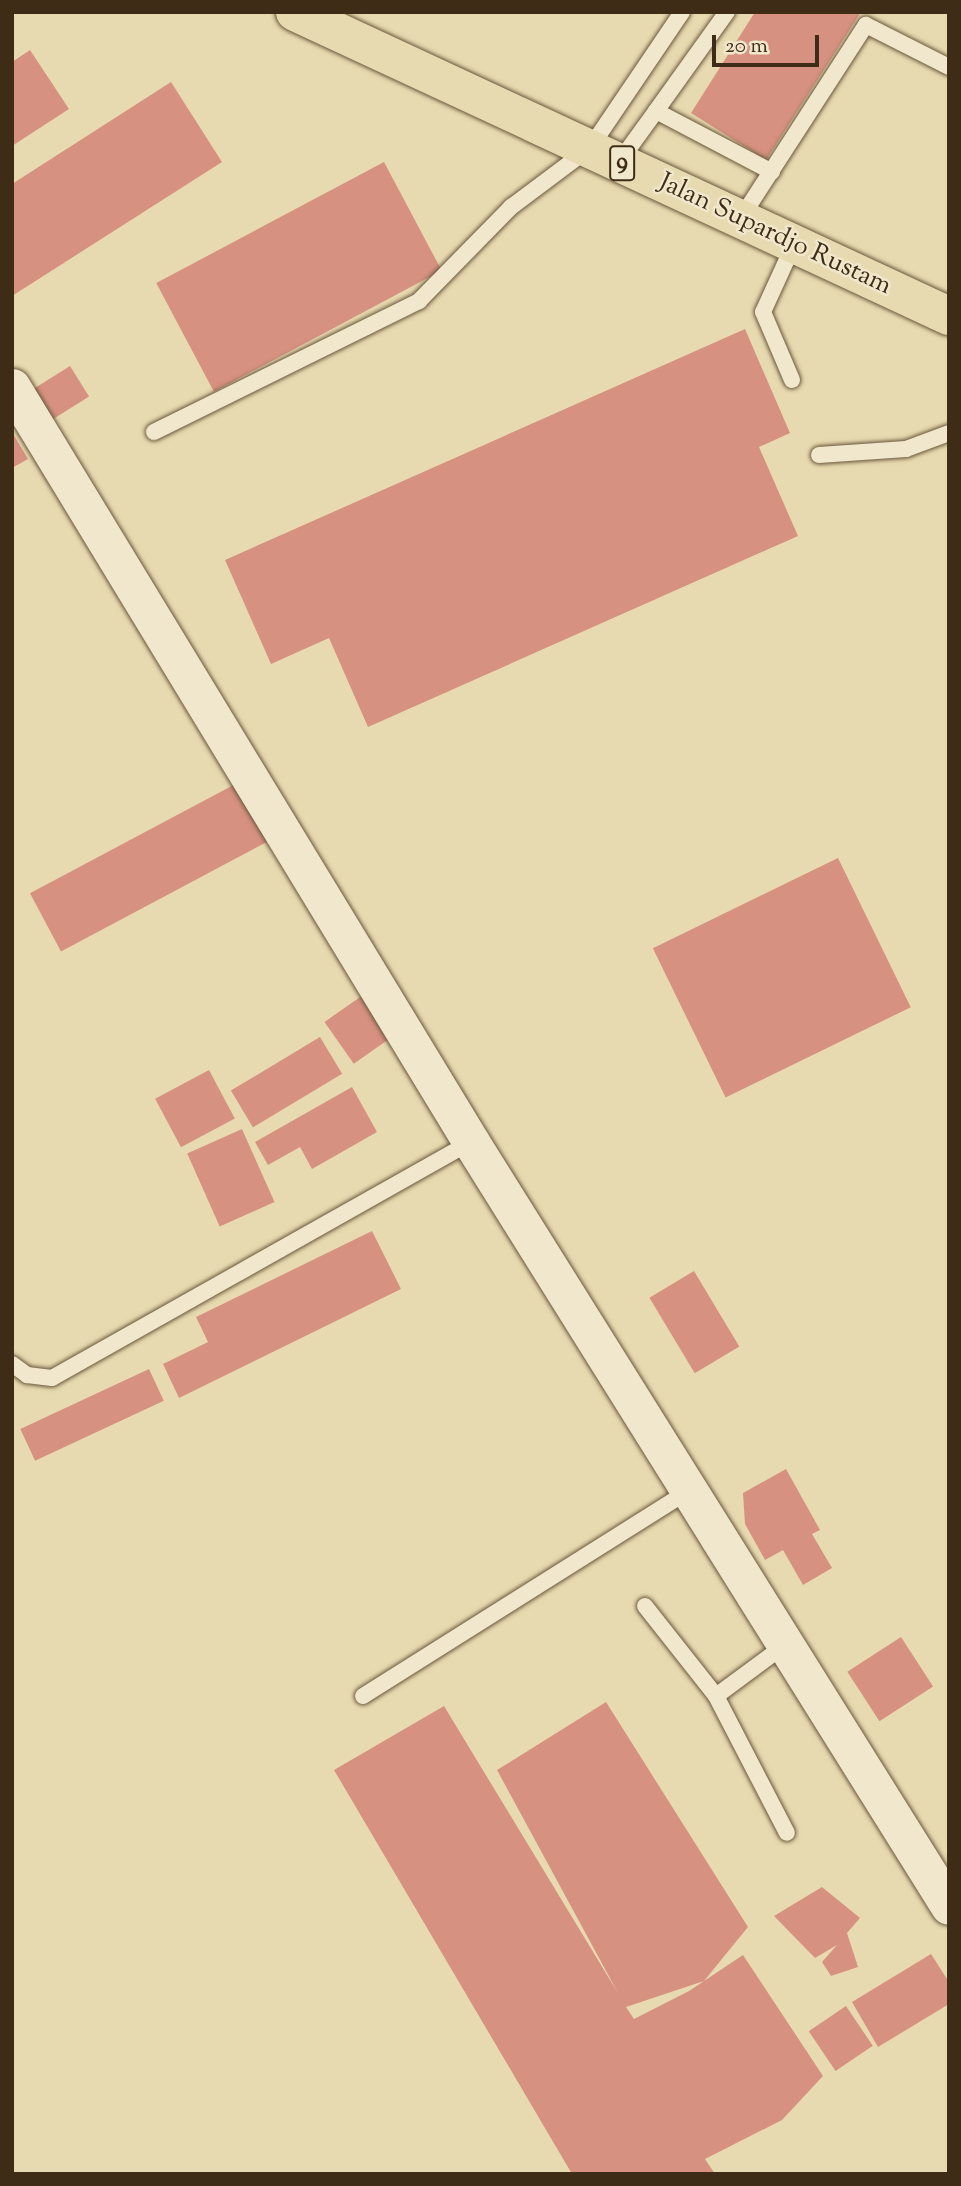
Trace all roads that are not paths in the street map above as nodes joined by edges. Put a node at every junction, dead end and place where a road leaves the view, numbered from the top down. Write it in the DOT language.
graph roads {
  1 [pos="295,12"];
  2 [pos="682,12"];
  3 [pos="727,12"];
  4 [pos="870,19"];
  5 [pos="949,67"];
  6 [pos="656,111"];
  7 [pos="604,155"];
  8 [pos="772,172"];
  9 [pos="741,218"];
  10 [pos="794,244"];
  11 [pos="949,316"];
  12 [pos="792,380"];
  13 [pos="12,387"];
  14 [pos="154,432"];
  15 [pos="949,433"];
  16 [pos="819,456"];
  17 [pos="471,1142"];
  18 [pos="12,1364"];
  19 [pos="690,1490"];
  20 [pos="645,1606"];
  21 [pos="785,1645"];
  22 [pos="363,1696"];
  23 [pos="716,1696"];
  24 [pos="786,1833"];
  25 [pos="949,1906"];
  1 -- 7 [label="highway, Jalan Supardjo Rustam / 9"];
  2 -- 7 [label="lane"];
  3 -- 6 [label="lane"];
  4 -- 5 [label="lane"];
  4 -- 8 [label="lane"];
  6 -- 7 [label="lane"];
  6 -- 8 [label="lane"];
  7 -- 9 [label="highway, Jalan Supardjo Rustam / 9"];
  7 -- 14 [label="lane"];
  8 -- 9 [label="lane"];
  9 -- 10 [label="highway, Jalan Supardjo Rustam / 9"];
  10 -- 11 [label="highway, Jalan Supardjo Rustam / 9"];
  10 -- 12 [label="lane"];
  13 -- 17 [label="street"];
  15 -- 16 [label="lane"];
  17 -- 18 [label="lane"];
  17 -- 19 [label="street"];
  19 -- 21 [label="street"];
  19 -- 22 [label="lane"];
  20 -- 23 [label="lane"];
  21 -- 23 [label="lane"];
  21 -- 25 [label="street"];
  23 -- 24 [label="lane"];
}
